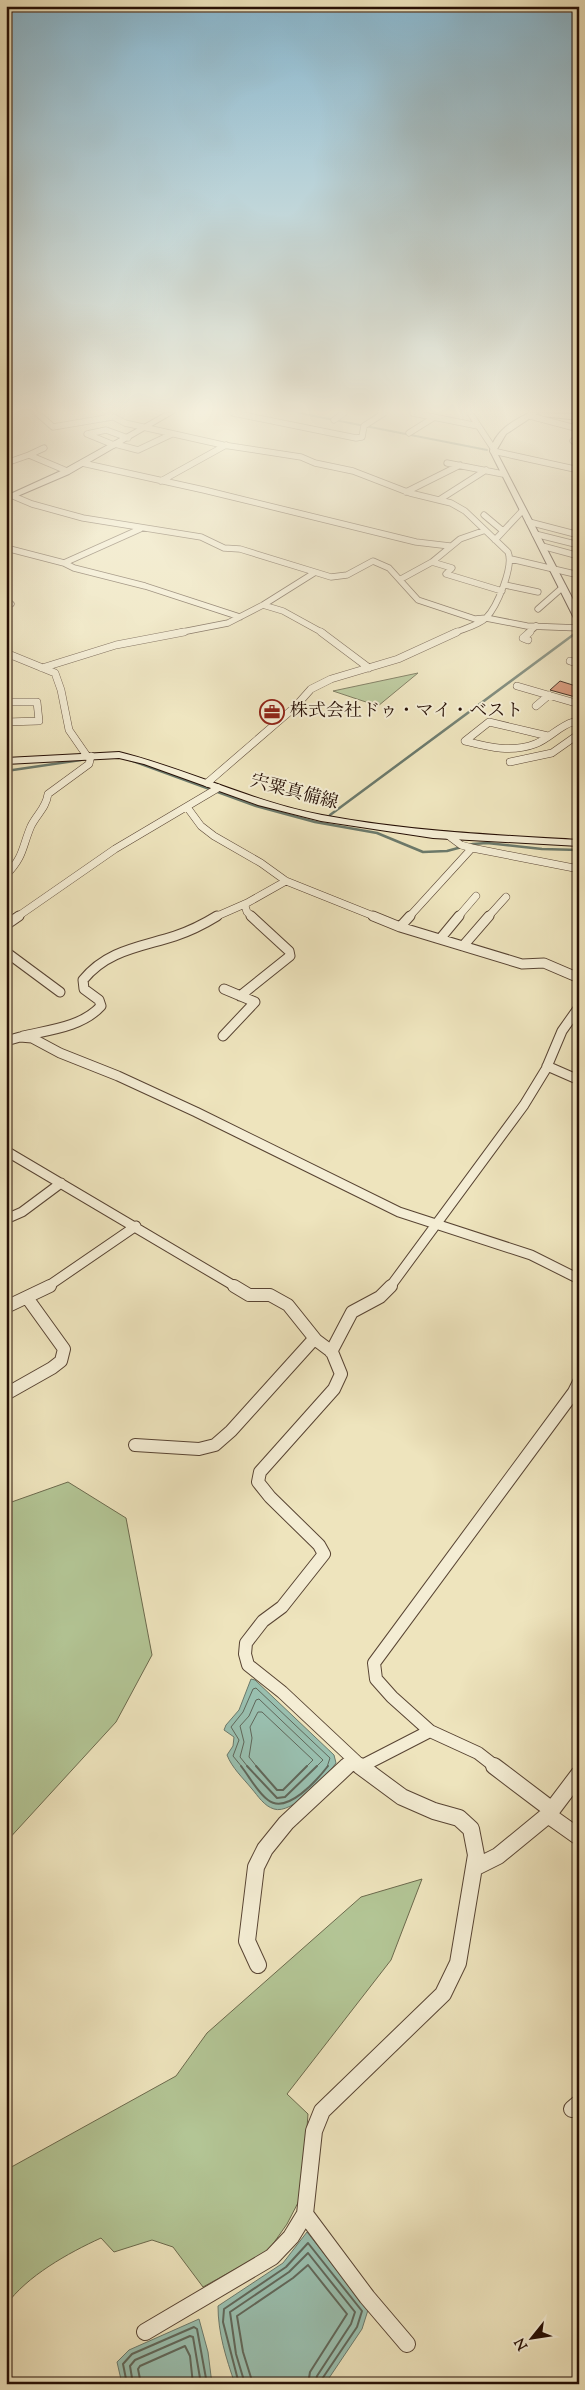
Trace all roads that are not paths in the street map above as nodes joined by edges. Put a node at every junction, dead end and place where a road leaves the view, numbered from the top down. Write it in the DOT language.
graph roads {
  1 [pos="121,525"];
  2 [pos="343,525"];
  3 [pos="477,525"];
  4 [pos="495,525"];
  5 [pos="509,525"];
  6 [pos="530,525"];
  7 [pos="539,525"];
  8 [pos="141,528"];
  9 [pos="483,531"];
  10 [pos="503,531"];
  11 [pos="535,534"];
  12 [pos="578,534"];
  13 [pos="495,540"];
  14 [pos="579,545"];
  15 [pos="450,546"];
  16 [pos="542,546"];
  17 [pos="6,548"];
  18 [pos="579,556"];
  19 [pos="511,560"];
  20 [pos="64,562"];
  21 [pos="432,562"];
  22 [pos="554,569"];
  23 [pos="314,573"];
  24 [pos="579,574"];
  25 [pos="401,579"];
  26 [pos="562,587"];
  27 [pos="504,588"];
  28 [pos="538,592"];
  29 [pos="6,600"];
  30 [pos="6,605"];
  31 [pos="263,605"];
  32 [pos="538,609"];
  33 [pos="240,617"];
  34 [pos="486,618"];
  35 [pos="579,620"];
  36 [pos="536,626"];
  37 [pos="579,628"];
  38 [pos="528,640"];
  39 [pos="6,653"];
  40 [pos="570,661"];
  41 [pos="579,664"];
  42 [pos="42,668"];
  43 [pos="369,668"];
  44 [pos="517,686"];
  45 [pos="549,695"];
  46 [pos="6,702"];
  47 [pos="579,704"];
  48 [pos="536,706"];
  49 [pos="10,722"];
  50 [pos="579,725"];
  51 [pos="6,732"];
  52 [pos="579,734"];
  53 [pos="548,736"];
  54 [pos="90,757"];
  55 [pos="6,762"];
  56 [pos="510,762"];
  57 [pos="213,788"];
  58 [pos="187,807"];
  59 [pos="449,836"];
  60 [pos="579,844"];
  61 [pos="468,847"];
  62 [pos="579,869"];
  63 [pos="6,875"];
  64 [pos="286,881"];
  65 [pos="476,896"];
  66 [pos="506,897"];
  67 [pos="247,903"];
  68 [pos="6,925"];
  69 [pos="400,927"];
  70 [pos="440,939"];
  71 [pos="463,946"];
  72 [pos="6,952"];
  73 [pos="579,978"];
  74 [pos="224,989"];
  75 [pos="60,992"];
  76 [pos="240,996"];
  77 [pos="579,1007"];
  78 [pos="223,1036"];
  79 [pos="20,1037"];
  80 [pos="6,1041"];
  81 [pos="547,1066"];
  82 [pos="579,1080"];
  83 [pos="6,1152"];
  84 [pos="61,1183"];
  85 [pos="6,1219"];
  86 [pos="437,1223"];
  87 [pos="136,1226"];
  88 [pos="579,1279"];
  89 [pos="28,1299"];
  90 [pos="6,1307"];
  91 [pos="314,1340"];
  92 [pos="332,1352"];
  93 [pos="579,1382"];
  94 [pos="6,1394"];
  95 [pos="135,1445"];
  96 [pos="430,1732"];
  97 [pos="357,1763"];
  98 [pos="579,1774"];
  99 [pos="550,1813"];
  100 [pos="579,1837"];
  101 [pos="474,1868"];
  102 [pos="258,1965"];
  103 [pos="305,2214"];
  104 [pos="145,2332"];
  105 [pos="407,2344"];
  1 -- 8 [label="street"];
  2 -- 15 [label="street"];
  3 -- 9 [label="street"];
  4 -- 10 [label="street"];
  5 -- 10 [label="street"];
  6 -- 11 [label="main road"];
  7 -- 12 [label="street"];
  8 -- 20 [label="street"];
  8 -- 23 [label="street"];
  9 -- 13 [label="street"];
  9 -- 15 [label="street"];
  10 -- 13 [label="street"];
  11 -- 14 [label="street"];
  11 -- 16 [label="main road"];
  13 -- 19 [label="street"];
  15 -- 21 [label="street"];
  16 -- 18 [label="street"];
  16 -- 22 [label="main road"];
  17 -- 20 [label="street"];
  19 -- 22 [label="street"];
  19 -- 27 [label="street"];
  20 -- 33 [label="street"];
  21 -- 25 [label="street"];
  21 -- 27 [label="street"];
  22 -- 24 [label="street"];
  22 -- 26 [label="main road"];
  23 -- 25 [label="street"];
  23 -- 31 [label="street"];
  25 -- 34 [label="street"];
  26 -- 32 [label="street"];
  26 -- 35 [label="main road"];
  27 -- 28 [label="street"];
  27 -- 34 [label="street"];
  29 -- 30 [label="street"];
  31 -- 33 [label="street"];
  31 -- 43 [label="street"];
  33 -- 42 [label="street"];
  34 -- 36 [label="street"];
  34 -- 43 [label="street"];
  36 -- 37 [label="street"];
  36 -- 38 [label="street"];
  39 -- 42 [label="street"];
  40 -- 41 [label="street"];
  42 -- 54 [label="street"];
  43 -- 57 [label="street"];
  44 -- 45 [label="street"];
  45 -- 47 [label="street"];
  45 -- 48 [label="street"];
  46 -- 49 [label="street"];
  49 -- 51 [label="street"];
  50 -- 53 [label="street"];
  52 -- 56 [label="street"];
  53 -- 53 [label="street"];
  54 -- 55 [label="main road, 宍粟真備線"];
  54 -- 57 [label="main road, 宍粟真備線"];
  54 -- 63 [label="street"];
  57 -- 58 [label="street"];
  57 -- 59 [label="main road, 宍粟真備線"];
  58 -- 64 [label="street"];
  58 -- 68 [label="street"];
  59 -- 60 [label="main road, 宍粟真備線"];
  59 -- 61 [label="street"];
  61 -- 62 [label="street"];
  61 -- 69 [label="street"];
  64 -- 67 [label="street"];
  64 -- 69 [label="street"];
  65 -- 70 [label="street"];
  66 -- 71 [label="street"];
  67 -- 76 [label="street"];
  67 -- 79 [label="street"];
  69 -- 70 [label="street"];
  70 -- 71 [label="street"];
  71 -- 73 [label="street"];
  72 -- 75 [label="street"];
  74 -- 76 [label="street"];
  76 -- 78 [label="street"];
  77 -- 81 [label="street"];
  79 -- 80 [label="street"];
  79 -- 86 [label="street"];
  81 -- 82 [label="street"];
  81 -- 86 [label="street"];
  83 -- 84 [label="street"];
  84 -- 85 [label="street"];
  84 -- 87 [label="street"];
  86 -- 88 [label="street"];
  86 -- 92 [label="street"];
  87 -- 89 [label="street"];
  87 -- 91 [label="street"];
  89 -- 90 [label="street"];
  89 -- 94 [label="street"];
  91 -- 92 [label="street"];
  91 -- 95 [label="street"];
  92 -- 97 [label="street"];
  93 -- 96 [label="street"];
  96 -- 97 [label="street"];
  96 -- 99 [label="street"];
  97 -- 101 [label="street"];
  97 -- 102 [label="street"];
  98 -- 99 [label="street"];
  99 -- 100 [label="street"];
  99 -- 101 [label="street"];
  101 -- 103 [label="street"];
  103 -- 104 [label="street"];
  103 -- 105 [label="street"];
}
